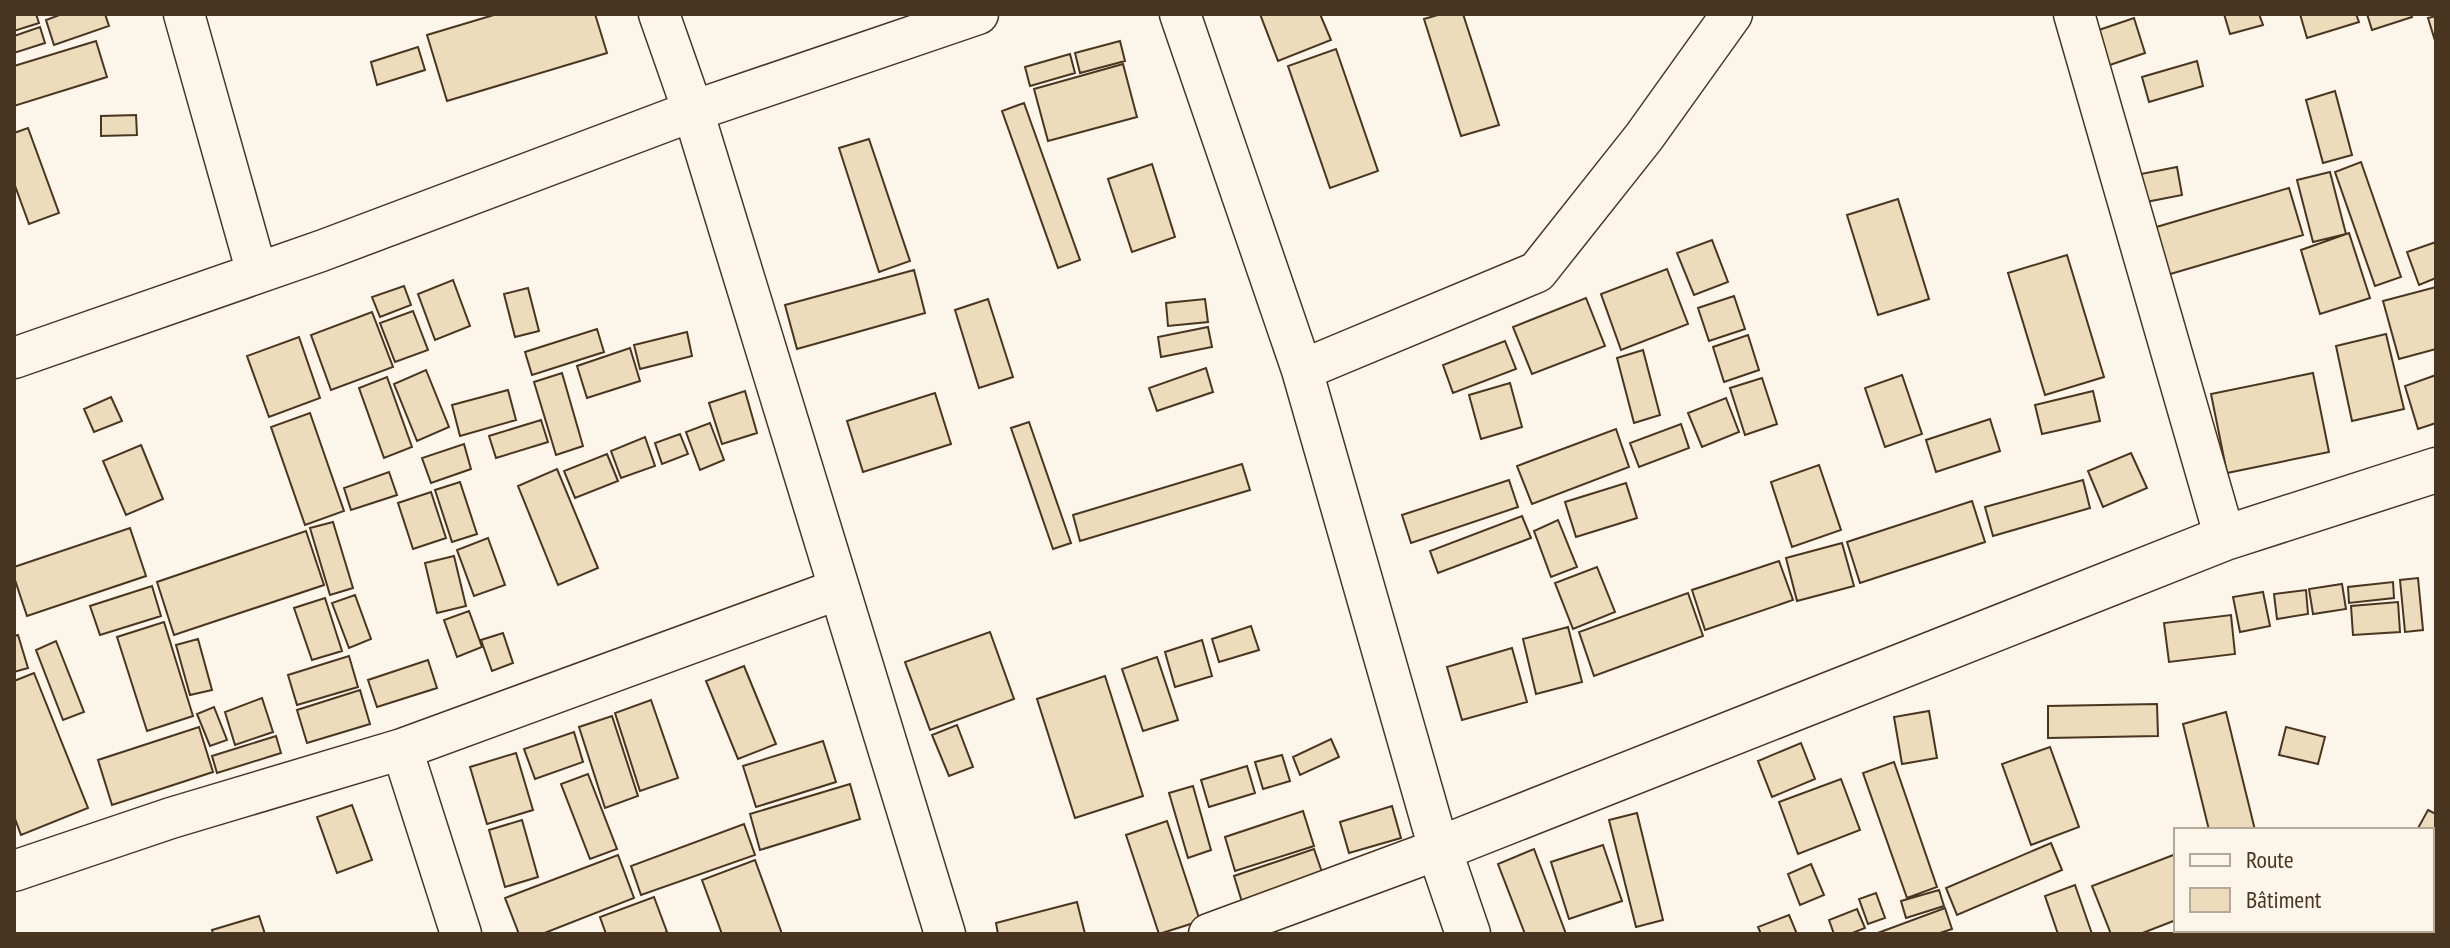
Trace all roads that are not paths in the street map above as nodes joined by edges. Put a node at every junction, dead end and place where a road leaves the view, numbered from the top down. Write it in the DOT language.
graph roads {
  1 [pos="184,14"];
  2 [pos="659,14"];
  3 [pos="978,14"];
  4 [pos="1180,14"];
  5 [pos="1732,14"];
  6 [pos="2074,14"];
  7 [pos="693,111"];
  8 [pos="257,273"];
  9 [pos="14,358"];
  10 [pos="1302,370"];
  11 [pos="2436,470"];
  12 [pos="2225,538"];
  13 [pos="839,589"];
  14 [pos="402,749"];
  15 [pos="1439,849"];
  16 [pos="14,871"];
  17 [pos="461,934"];
  18 [pos="945,934"];
  19 [pos="1209,934"];
  20 [pos="1468,934"];
  1 -- 8 [label="street"];
  2 -- 7 [label="street"];
  3 -- 7 [label="street"];
  4 -- 10 [label="street"];
  5 -- 10 [label="street"];
  6 -- 12 [label="street"];
  7 -- 8 [label="street"];
  7 -- 13 [label="street"];
  8 -- 9 [label="street"];
  10 -- 15 [label="street"];
  11 -- 12 [label="street"];
  12 -- 15 [label="street"];
  13 -- 14 [label="street"];
  13 -- 18 [label="street"];
  14 -- 16 [label="street"];
  14 -- 17 [label="street"];
  15 -- 19 [label="street"];
  15 -- 20 [label="street"];
}
